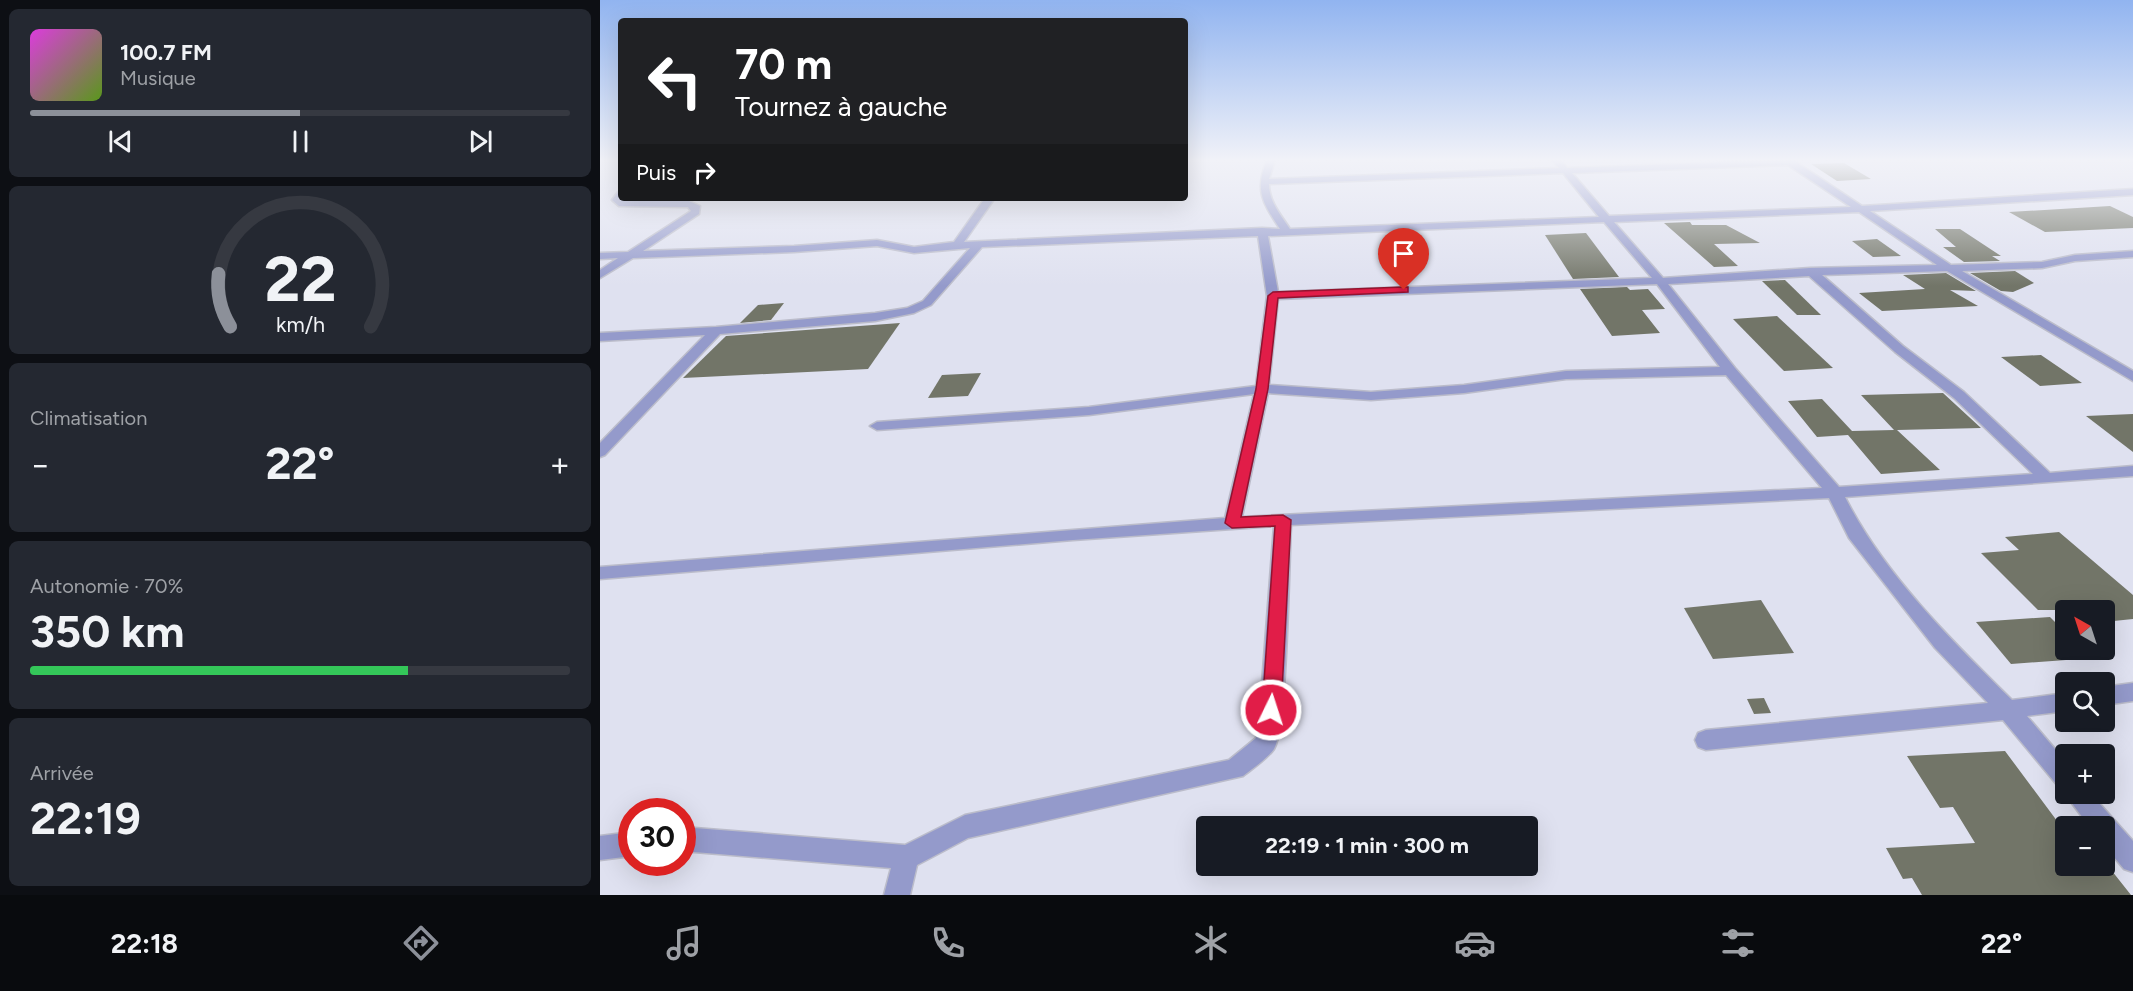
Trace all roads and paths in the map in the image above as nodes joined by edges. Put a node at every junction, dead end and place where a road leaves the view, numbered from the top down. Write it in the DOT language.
graph roads {
  1 [pos="619,202"];
  2 [pos="987,202"];
  3 [pos="1267,202"];
  4 [pos="1592,202"];
  5 [pos="1849,202"];
  6 [pos="1990,202"];
  7 [pos="1860,209"];
  8 [pos="1606,218"];
  9 [pos="1286,230"];
  10 [pos="1262,231"];
  11 [pos="979,244"];
  12 [pos="957,245"];
  13 [pos="2133,254"];
  14 [pos="629,255"];
  15 [pos="600,256"];
  16 [pos="1948,268"];
  17 [pos="1810,271"];
  18 [pos="600,275"];
  19 [pos="1660,281"];
  20 [pos="1273,296"];
  21 [pos="716,331"];
  22 [pos="600,337"];
  23 [pos="1730,371"];
  24 [pos="2133,377"];
  25 [pos="1262,389"];
  26 [pos="877,426"];
  27 [pos="600,452"];
  28 [pos="2133,471"];
  29 [pos="2047,478"];
  30 [pos="1834,492"];
  31 [pos="1283,520"];
  32 [pos="1232,523"];
  33 [pos="600,573"];
  34 [pos="2133,692"];
  35 [pos="2115,694"];
  36 [pos="2055,704"];
  37 [pos="2008,710"];
  38 [pos="1706,740"];
  39 [pos="2055,766"];
  40 [pos="2085,804"];
  41 [pos="696,841"];
  42 [pos="618,846"];
  43 [pos="600,848"];
  44 [pos="906,857"];
  45 [pos="2133,860"];
  46 [pos="897,895"];
  1 -- 14 [label="street"];
  2 -- 12 [label="street"];
  3 -- 9 [label="street"];
  4 -- 8 [label="street"];
  5 -- 7 [label="street"];
  6 -- 7 [label="street"];
  7 -- 8 [label="street"];
  7 -- 16 [label="street"];
  8 -- 9 [label="street"];
  8 -- 19 [label="street"];
  9 -- 10 [label="street"];
  10 -- 11 [label="street"];
  10 -- 20 [label="street"];
  11 -- 12 [label="street"];
  11 -- 21 [label="street"];
  12 -- 14 [label="street"];
  13 -- 16 [label="street"];
  14 -- 15 [label="street"];
  14 -- 18 [label="street"];
  16 -- 17 [label="street"];
  16 -- 24 [label="street"];
  17 -- 19 [label="street"];
  17 -- 29 [label="street"];
  19 -- 20 [label="street"];
  19 -- 23 [label="street"];
  20 -- 25 [label="street"];
  21 -- 22 [label="street"];
  21 -- 27 [label="street"];
  23 -- 25 [label="street"];
  23 -- 30 [label="street"];
  25 -- 26 [label="street"];
  25 -- 32 [label="street"];
  28 -- 29 [label="street"];
  29 -- 30 [label="street"];
  30 -- 31 [label="street"];
  30 -- 37 [label="street"];
  31 -- 32 [label="street"];
  31 -- 44 [label="street"];
  32 -- 33 [label="street"];
  34 -- 35 [label="street"];
  36 -- 37 [label="street"];
  37 -- 38 [label="street"];
  37 -- 39 [label="street"];
  40 -- 45 [label="street"];
  41 -- 44 [label="street"];
  42 -- 43 [label="street"];
  44 -- 46 [label="street"];
}
